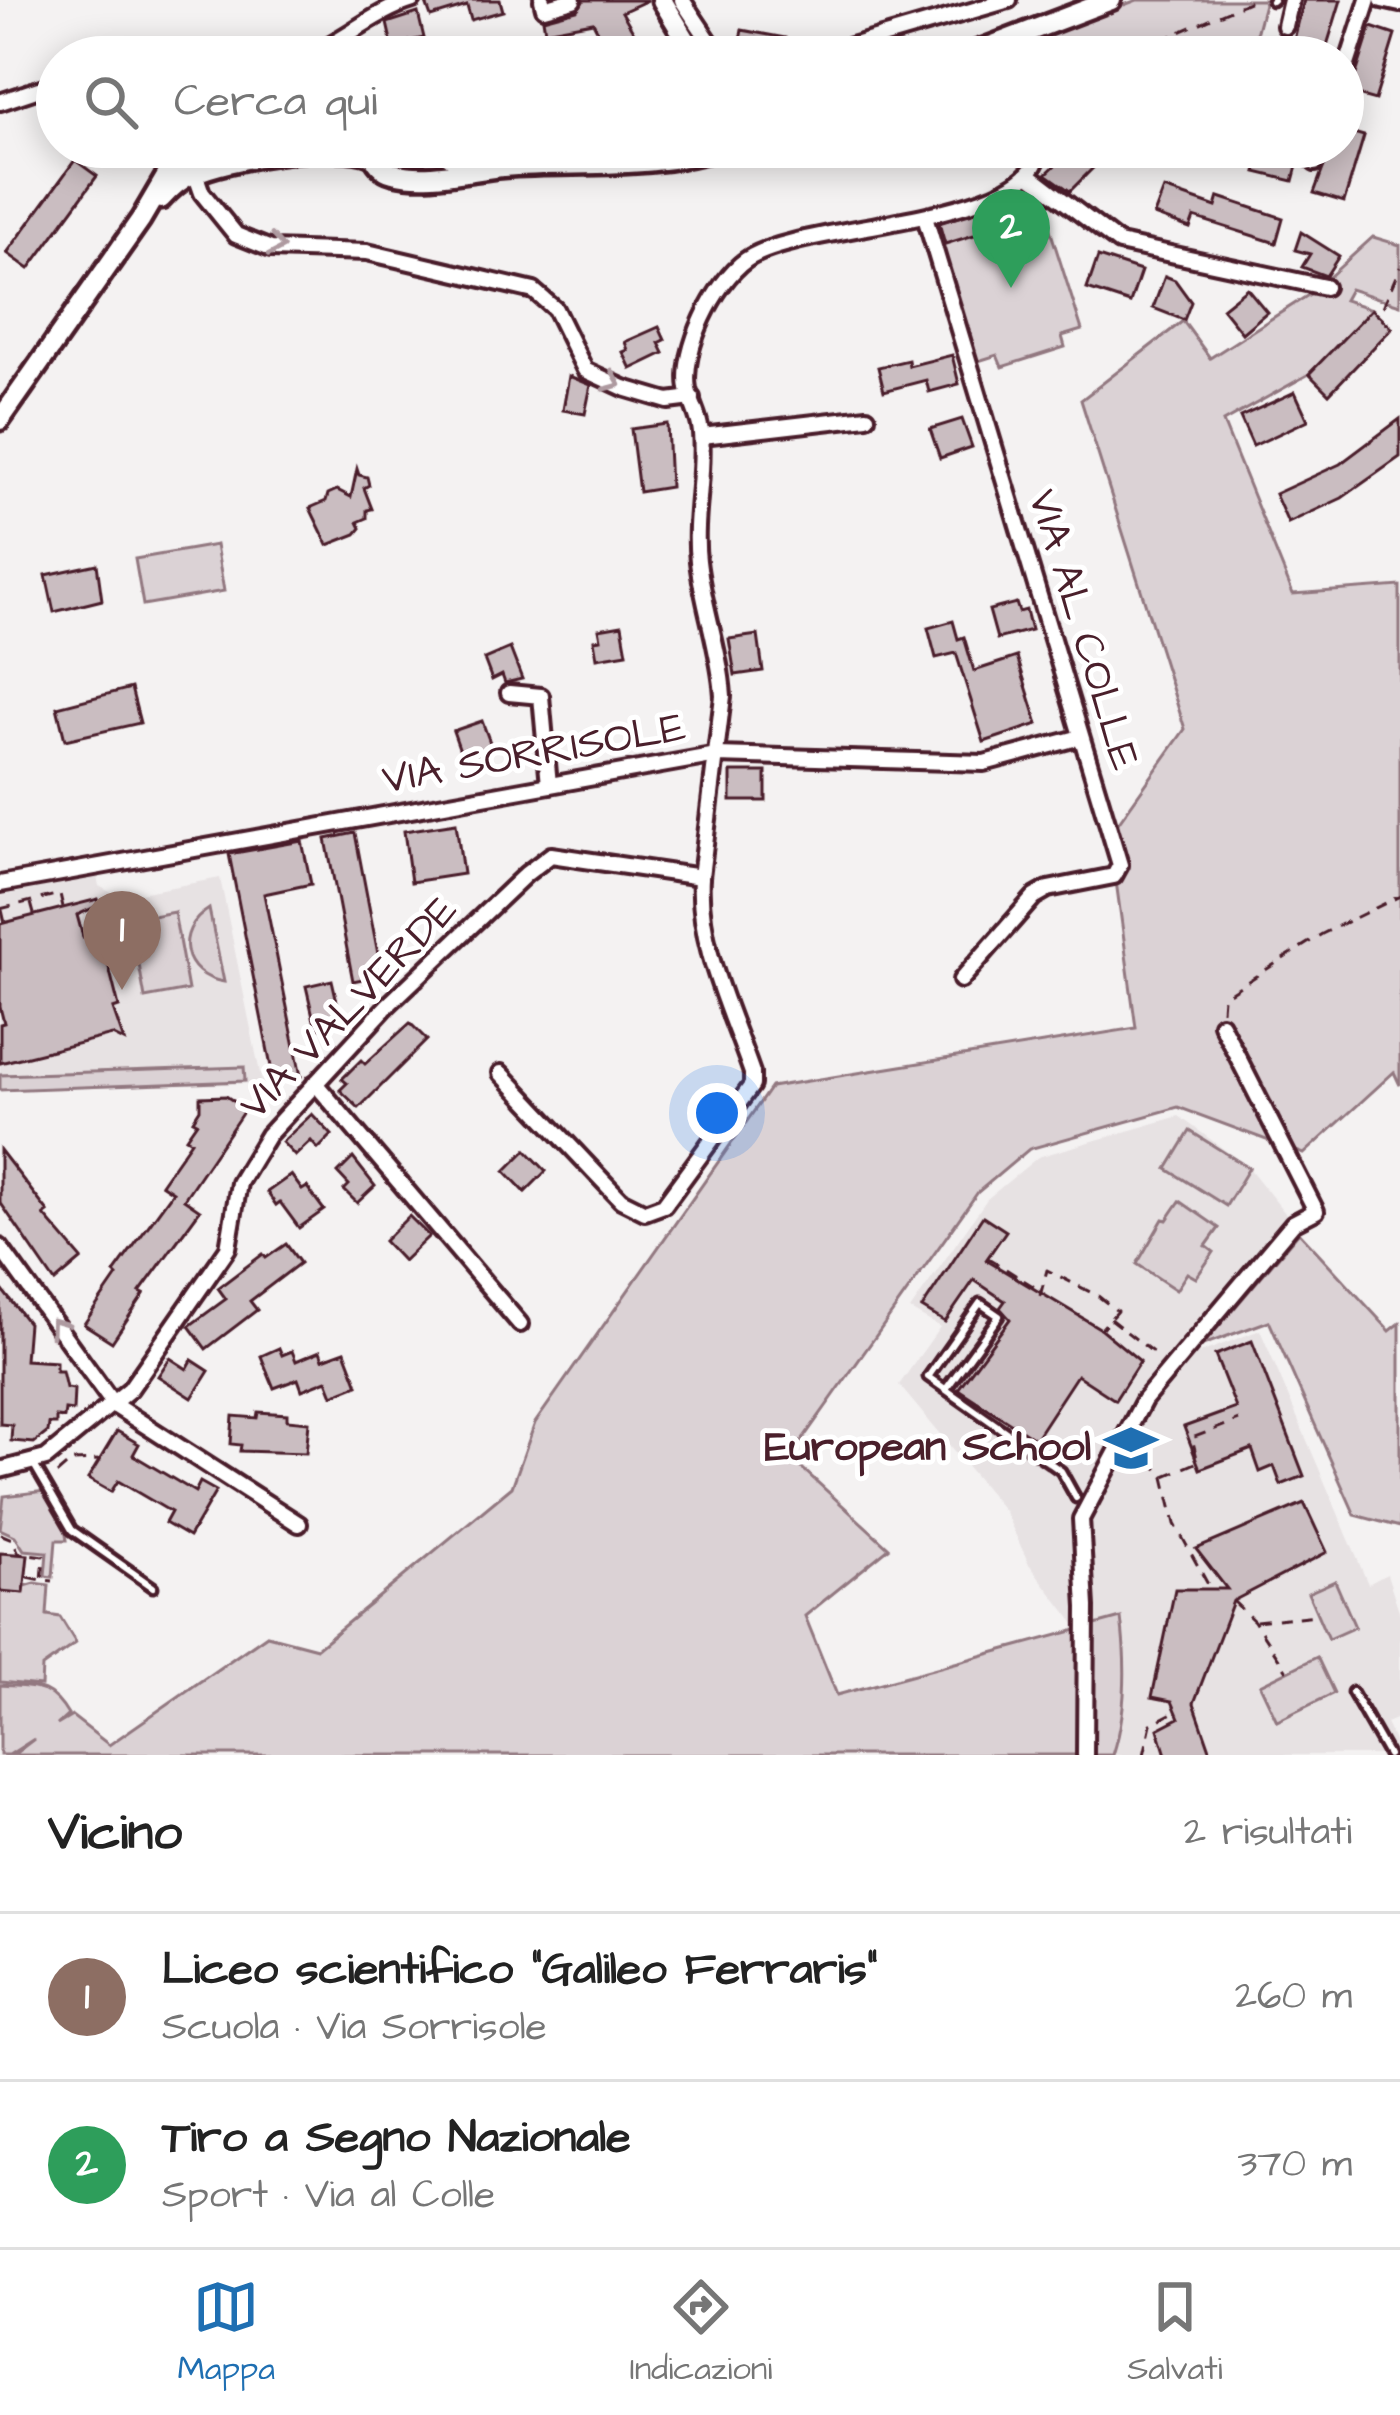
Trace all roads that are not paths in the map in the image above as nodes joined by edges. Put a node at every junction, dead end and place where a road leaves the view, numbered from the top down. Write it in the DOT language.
graph roads {
  1 [pos="413,0"];
  2 [pos="542,0"];
  3 [pos="573,0"];
  4 [pos="662,0"];
  5 [pos="682,0"];
  6 [pos="1009,0"];
  7 [pos="1111,0"];
  8 [pos="1291,0"];
  9 [pos="1368,0"];
  10 [pos="1382,0"];
  11 [pos="383,4"];
  12 [pos="1400,4"];
  13 [pos="1285,26"];
  14 [pos="346,36"];
  15 [pos="684,36"];
  16 [pos="706,36"];
  17 [pos="885,36"];
  18 [pos="1041,36"];
  19 [pos="1356,36"];
  20 [pos="36,90"];
  21 [pos="0,102"];
  22 [pos="165,168"];
  23 [pos="189,168"];
  24 [pos="217,168"];
  25 [pos="384,168"];
  26 [pos="417,168"];
  27 [pos="491,168"];
  28 [pos="1035,168"];
  29 [pos="195,172"];
  30 [pos="407,174"];
  31 [pos="1031,176"];
  32 [pos="925,217"];
  33 [pos="141,219"];
  34 [pos="1325,287"];
  35 [pos="692,398"];
  36 [pos="867,417"];
  37 [pos="0,420"];
  38 [pos="702,436"];
  39 [pos="509,693"];
  40 [pos="1081,736"];
  41 [pos="717,754"];
  42 [pos="548,785"];
  43 [pos="701,877"];
  44 [pos="0,884"];
  45 [pos="961,980"];
  46 [pos="1221,1024"];
  47 [pos="501,1073"];
  48 [pos="315,1083"];
  49 [pos="0,1247"];
  50 [pos="520,1324"];
  51 [pos="946,1389"];
  52 [pos="114,1405"];
  53 [pos="33,1463"];
  54 [pos="0,1470"];
  55 [pos="1082,1502"];
  56 [pos="299,1524"];
  57 [pos="153,1587"];
  58 [pos="1352,1692"];
  59 [pos="1084,1755"];
  60 [pos="1388,1755"];
  1 -- 11 [label="street"];
  2 -- 3 [label="street"];
  4 -- 15 [label="main road"];
  5 -- 16 [label="street"];
  6 -- 17 [label="street"];
  7 -- 18 [label="main road"];
  8 -- 13 [label="street"];
  9 -- 19 [label="street"];
  10 -- 12 [label="street"];
  11 -- 14 [label="street"];
  20 -- 21 [label="street"];
  22 -- 33 [label="main road"];
  23 -- 29 [label="street"];
  24 -- 29 [label="main road"];
  25 -- 30 [label="main road"];
  26 -- 30 [label="main road"];
  27 -- 30 [label="main road"];
  28 -- 31 [label="street"];
  29 -- 33 [label="main road"];
  29 -- 35 [label="street, one-way"];
  31 -- 32 [label="street"];
  31 -- 34 [label="street"];
  32 -- 35 [label="street"];
  32 -- 40 [label="street, VIA AL COLLE"];
  33 -- 37 [label="main road"];
  35 -- 38 [label="street"];
  36 -- 38 [label="street"];
  38 -- 41 [label="street"];
  39 -- 42 [label="street"];
  40 -- 41 [label="street, VIA SORRISOLE"];
  40 -- 45 [label="street, VIA AL COLLE"];
  41 -- 42 [label="street, VIA SORRISOLE"];
  41 -- 43 [label="street"];
  42 -- 44 [label="street, VIA SORRISOLE"];
  43 -- 47 [label="street"];
  43 -- 48 [label="street, VIA VALVERDE"];
  46 -- 55 [label="street"];
  48 -- 50 [label="street"];
  48 -- 52 [label="street, VIA VALVERDE"];
  52 -- 49 [label="street, one-way"];
  51 -- 51 [label="lane"];
  51 -- 55 [label="lane"];
  52 -- 53 [label="street, VIA VALVERDE"];
  52 -- 56 [label="street"];
  53 -- 54 [label="street, VIA VALVERDE"];
  53 -- 57 [label="lane"];
  55 -- 59 [label="street"];
  58 -- 60 [label="lane"];
}
